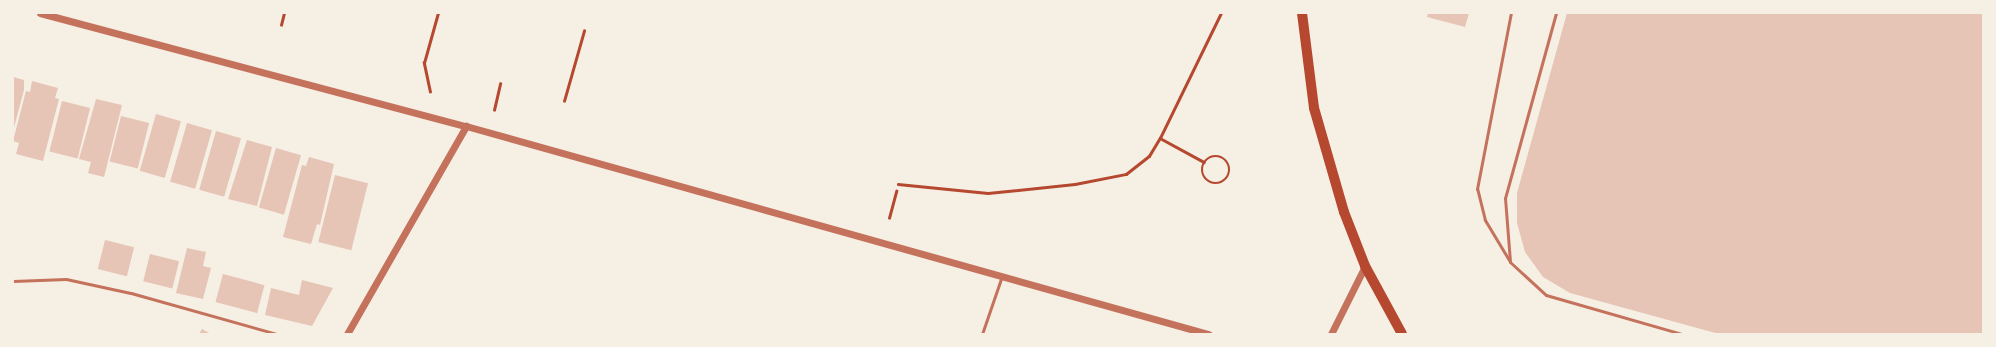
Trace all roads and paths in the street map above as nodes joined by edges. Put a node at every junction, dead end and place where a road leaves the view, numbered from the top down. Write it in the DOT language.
graph roads {
  1 [pos="40,13"];
  2 [pos="284,13"];
  3 [pos="438,13"];
  4 [pos="1221,13"];
  5 [pos="1302,13"];
  6 [pos="1511,13"];
  7 [pos="1556,13"];
  8 [pos="282,25"];
  9 [pos="584,31"];
  10 [pos="500,84"];
  11 [pos="430,92"];
  12 [pos="564,101"];
  13 [pos="494,110"];
  14 [pos="466,126"];
  15 [pos="1160,138"];
  16 [pos="1204,162"];
  17 [pos="898,184"];
  18 [pos="896,191"];
  19 [pos="890,218"];
  20 [pos="1510,262"];
  21 [pos="1365,266"];
  22 [pos="1002,276"];
  23 [pos="13,281"];
  24 [pos="277,334"];
  25 [pos="347,334"];
  26 [pos="982,334"];
  27 [pos="1208,334"];
  28 [pos="1331,334"];
  29 [pos="1402,334"];
  30 [pos="1682,334"];
  1 -- 14 [label="street"];
  2 -- 8 [label="path"];
  3 -- 11 [label="path"];
  4 -- 15 [label="path"];
  5 -- 21 [label="main road"];
  6 -- 20 [label="lane"];
  7 -- 20 [label="lane"];
  9 -- 12 [label="path"];
  10 -- 13 [label="path"];
  14 -- 22 [label="street"];
  14 -- 25 [label="street"];
  15 -- 16 [label="path"];
  15 -- 17 [label="path"];
  16 -- 16 [label="path"];
  18 -- 19 [label="path"];
  20 -- 30 [label="lane"];
  21 -- 28 [label="street"];
  21 -- 29 [label="main road"];
  22 -- 26 [label="lane"];
  22 -- 27 [label="street"];
  23 -- 24 [label="lane"];
}
